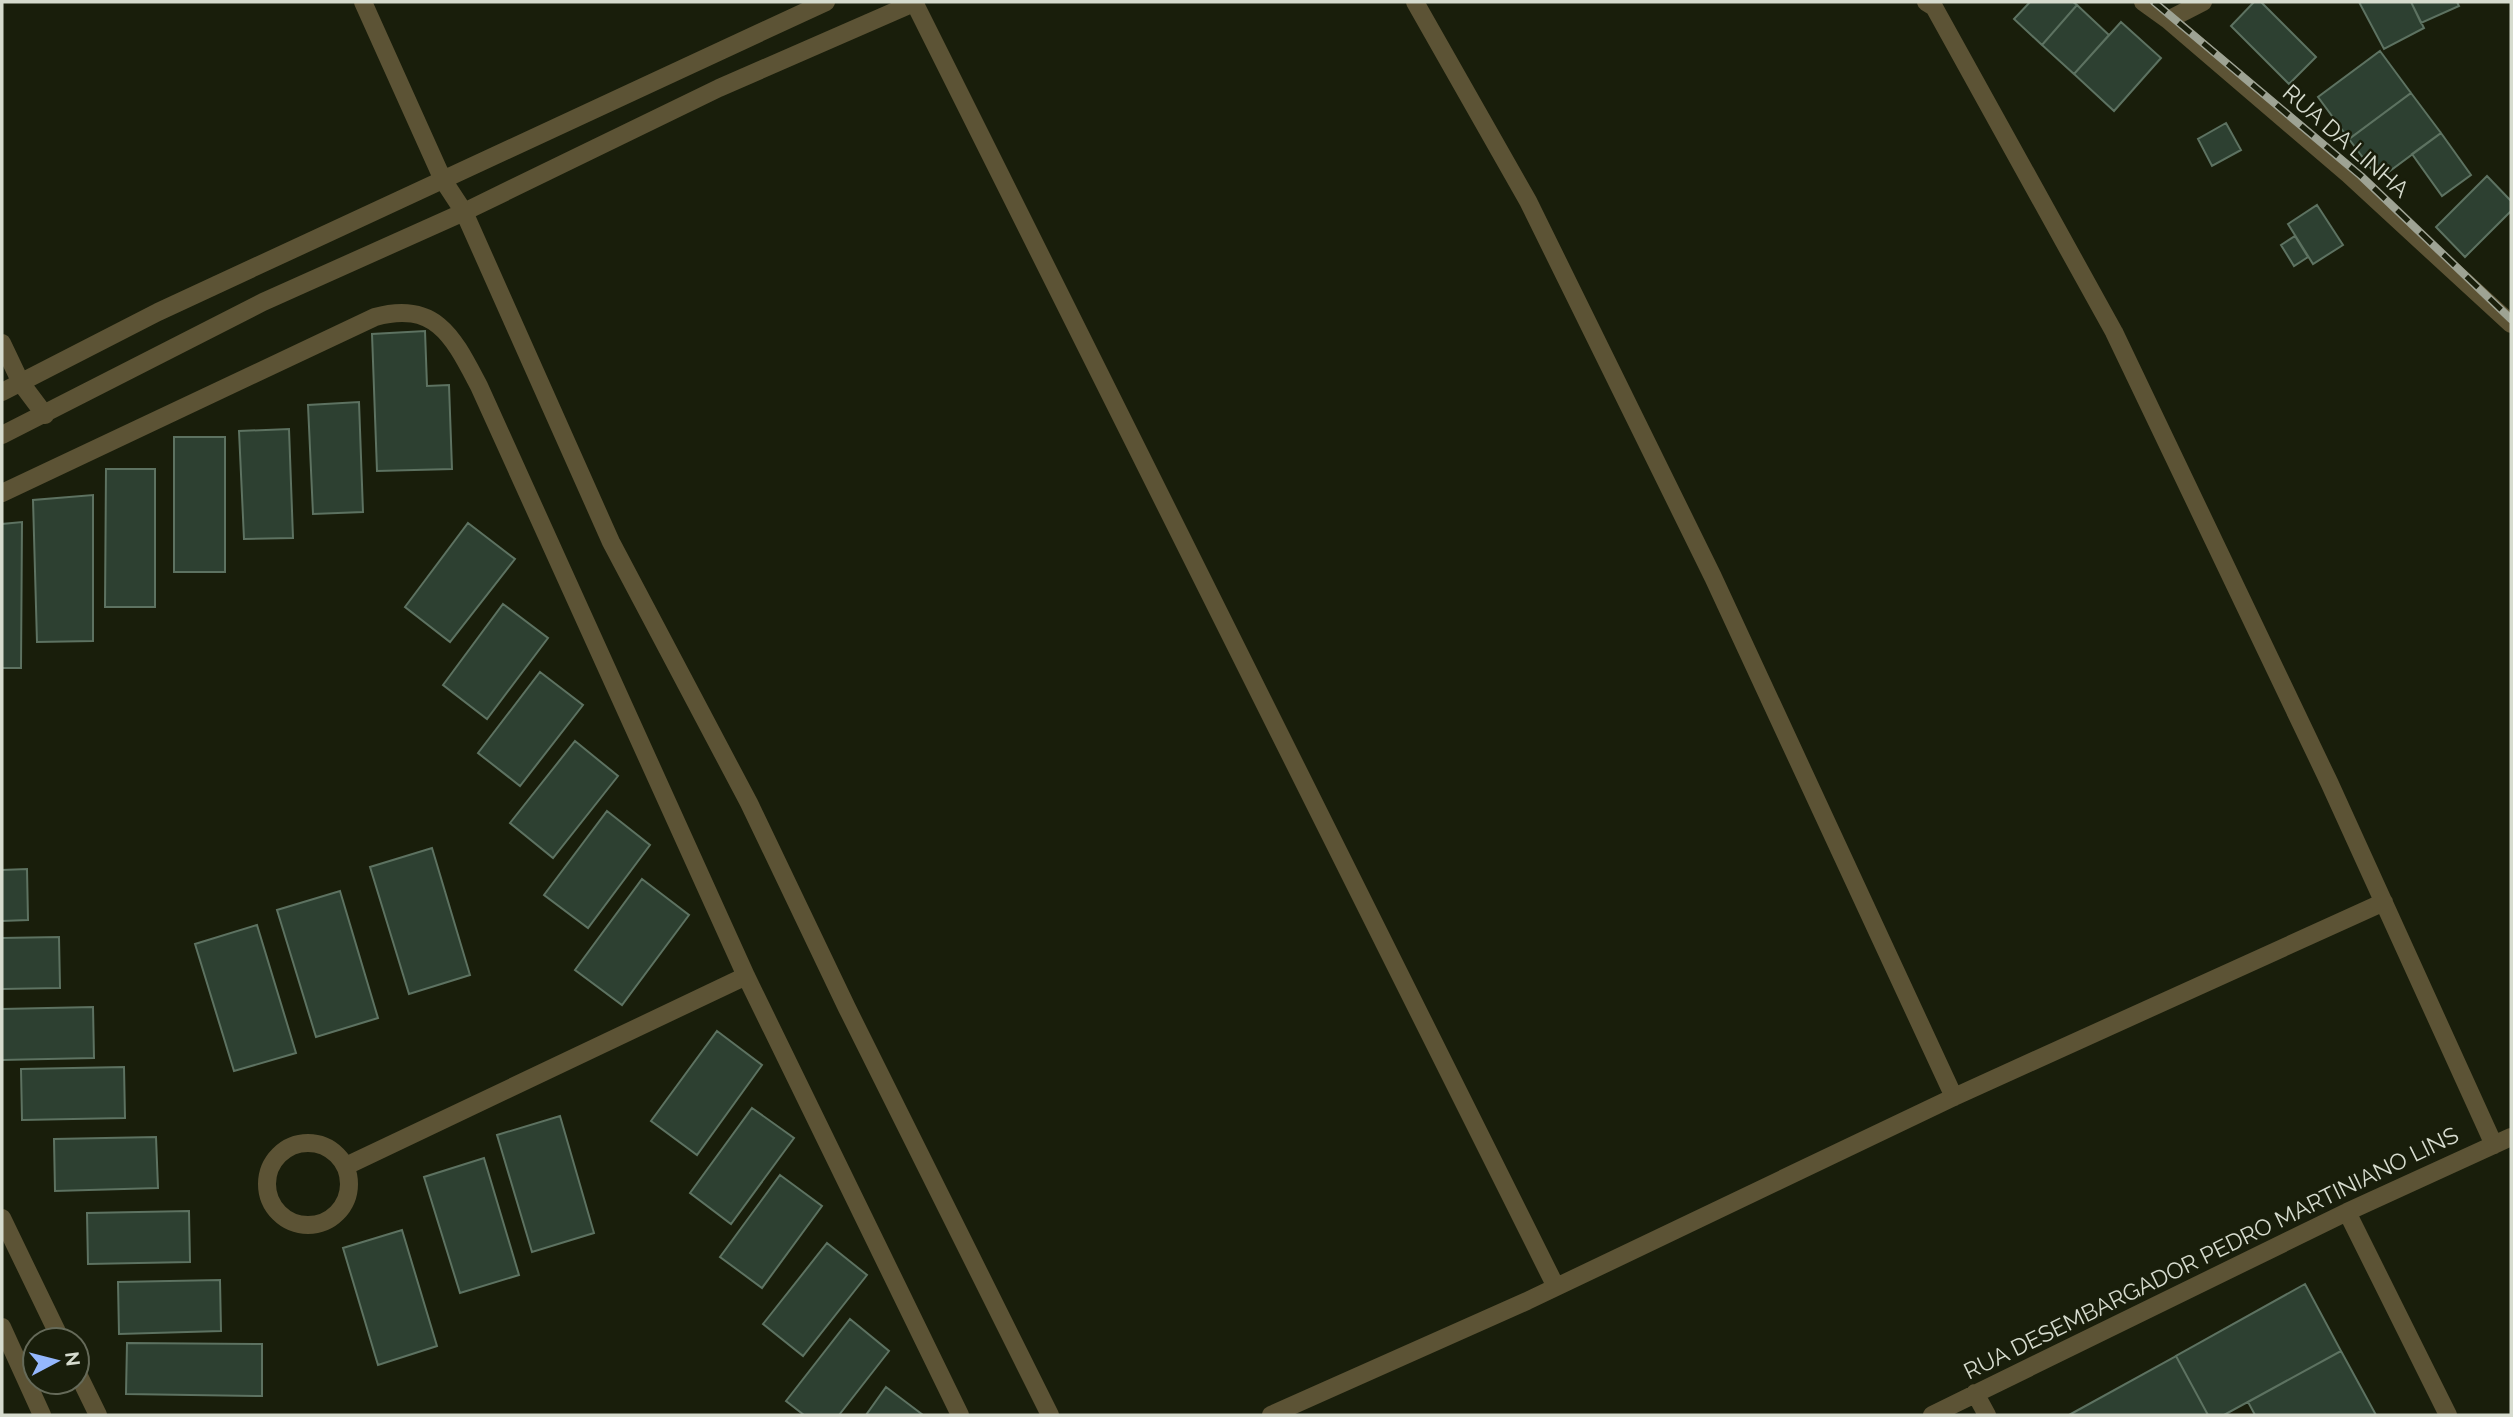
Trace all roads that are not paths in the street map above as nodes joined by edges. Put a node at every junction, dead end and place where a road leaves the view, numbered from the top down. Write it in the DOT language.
graph roads {
  1 [pos="363,2"];
  2 [pos="827,2"];
  3 [pos="915,2"];
  4 [pos="1415,2"];
  5 [pos="1926,2"];
  6 [pos="2143,2"];
  7 [pos="2203,2"];
  8 [pos="2168,20"];
  9 [pos="443,180"];
  10 [pos="464,212"];
  11 [pos="2511,324"];
  12 [pos="2,343"];
  13 [pos="20,383"];
  14 [pos="2,392"];
  15 [pos="45,415"];
  16 [pos="2,435"];
  17 [pos="2,493"];
  18 [pos="2384,902"];
  19 [pos="747,976"];
  20 [pos="1954,1097"];
  21 [pos="2511,1137"];
  22 [pos="2494,1145"];
  23 [pos="346,1166"];
  24 [pos="2347,1212"];
  25 [pos="2,1218"];
  26 [pos="1556,1287"];
  27 [pos="54,1326"];
  28 [pos="2,1327"];
  29 [pos="1975,1393"];
  30 [pos="89,1396"];
  31 [pos="42,1415"];
  32 [pos="98,1415"];
  33 [pos="960,1415"];
  34 [pos="1050,1415"];
  35 [pos="1271,1415"];
  36 [pos="1932,1415"];
  37 [pos="1987,1415"];
  38 [pos="2448,1415"];
  1 -- 9 [label="street"];
  2 -- 9 [label="street"];
  3 -- 10 [label="street"];
  3 -- 26 [label="street"];
  4 -- 20 [label="street"];
  5 -- 18 [label="street"];
  6 -- 8 [label="street, RUA DA LINHA"];
  7 -- 8 [label="street"];
  8 -- 11 [label="street, RUA DA LINHA"];
  9 -- 10 [label="street"];
  9 -- 13 [label="street"];
  10 -- 15 [label="street"];
  10 -- 34 [label="street"];
  12 -- 13 [label="street"];
  13 -- 14 [label="street"];
  13 -- 15 [label="street"];
  15 -- 16 [label="street"];
  17 -- 19 [label="street"];
  18 -- 20 [label="street"];
  18 -- 22 [label="street"];
  19 -- 23 [label="street"];
  19 -- 33 [label="street"];
  20 -- 26 [label="street"];
  21 -- 22 [label="street, RUA DESEMBARGADOR PEDRO MARTINIANO LINS"];
  22 -- 24 [label="street, RUA DESEMBARGADOR PEDRO MARTINIANO LINS"];
  23 -- 23 [label="street"];
  24 -- 29 [label="street, RUA DESEMBARGADOR PEDRO MARTINIANO LINS"];
  24 -- 38 [label="street"];
  25 -- 27 [label="street"];
  26 -- 35 [label="street"];
  28 -- 31 [label="street"];
  29 -- 36 [label="street, RUA DESEMBARGADOR PEDRO MARTINIANO LINS"];
  29 -- 37 [label="street"];
  30 -- 32 [label="street"];
}
